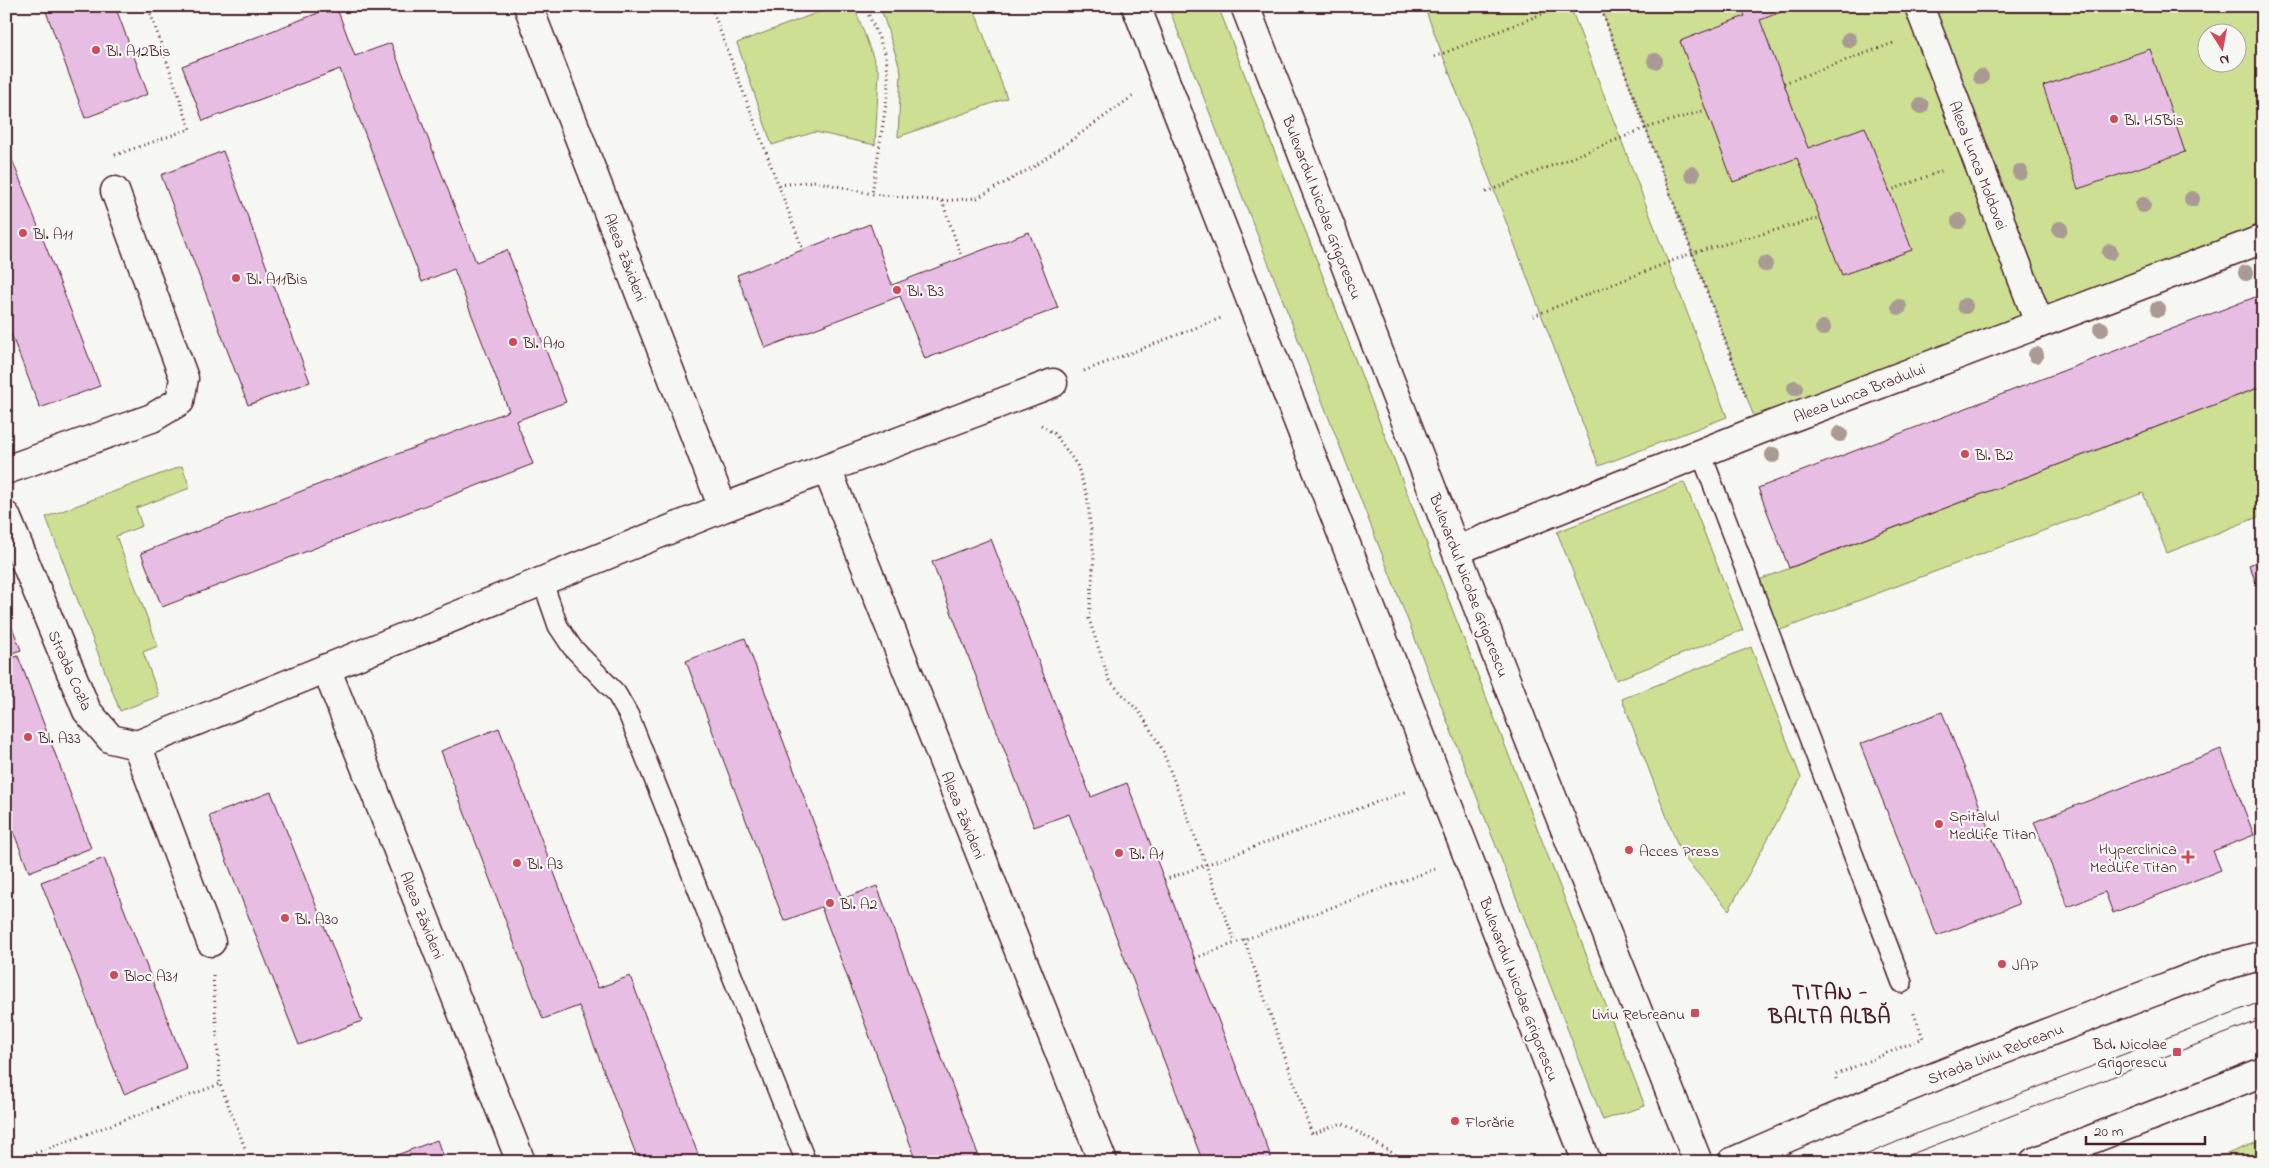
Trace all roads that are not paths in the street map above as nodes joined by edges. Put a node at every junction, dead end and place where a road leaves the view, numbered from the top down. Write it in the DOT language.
graph roads {
  1 [pos="528,6"];
  2 [pos="1136,6"];
  3 [pos="1245,6"];
  4 [pos="1924,18"];
  5 [pos="115,191"];
  6 [pos="2263,239"];
  7 [pos="2039,323"];
  8 [pos="1053,383"];
  9 [pos="1701,453"];
  10 [pos="827,469"];
  11 [pos="6,470"];
  12 [pos="723,508"];
  13 [pos="6,516"];
  14 [pos="1457,550"];
  15 [pos="542,580"];
  16 [pos="326,668"];
  17 [pos="137,745"];
  18 [pos="211,942"];
  19 [pos="2263,955"];
  20 [pos="1902,982"];
  21 [pos="2263,1072"];
  22 [pos="521,1162"];
  23 [pos="806,1162"];
  24 [pos="1103,1162"];
  25 [pos="1587,1162"];
  26 [pos="1698,1162"];
  27 [pos="1732,1162"];
  28 [pos="2034,1162"];
  1 -- 12 [label="street, Aleea Zăvideni"];
  2 -- 25 [label="street, Bulevardul Nicolae Grigorescu"];
  3 -- 14 [label="street, Bulevardul Nicolae Grigorescu"];
  4 -- 7 [label="street, Aleea Lunca Moldovei"];
  5 -- 11 [label="street"];
  6 -- 7 [label="street, Aleea Lunca Bradului"];
  7 -- 9 [label="street, Aleea Lunca Bradului"];
  8 -- 10 [label="street"];
  9 -- 14 [label="street, Aleea Lunca Bradului"];
  9 -- 20 [label="lane"];
  10 -- 12 [label="street"];
  10 -- 24 [label="street, Aleea Zăvideni"];
  12 -- 15 [label="street"];
  13 -- 17 [label="street, Strada Cozla"];
  14 -- 26 [label="street, Bulevardul Nicolae Grigorescu"];
  15 -- 16 [label="street"];
  15 -- 23 [label="lane"];
  16 -- 17 [label="street"];
  16 -- 22 [label="street, Aleea Zăvideni"];
  17 -- 18 [label="street"];
  19 -- 27 [label="street, Strada Liviu Rebreanu"];
  21 -- 28 [label="street"];
}
